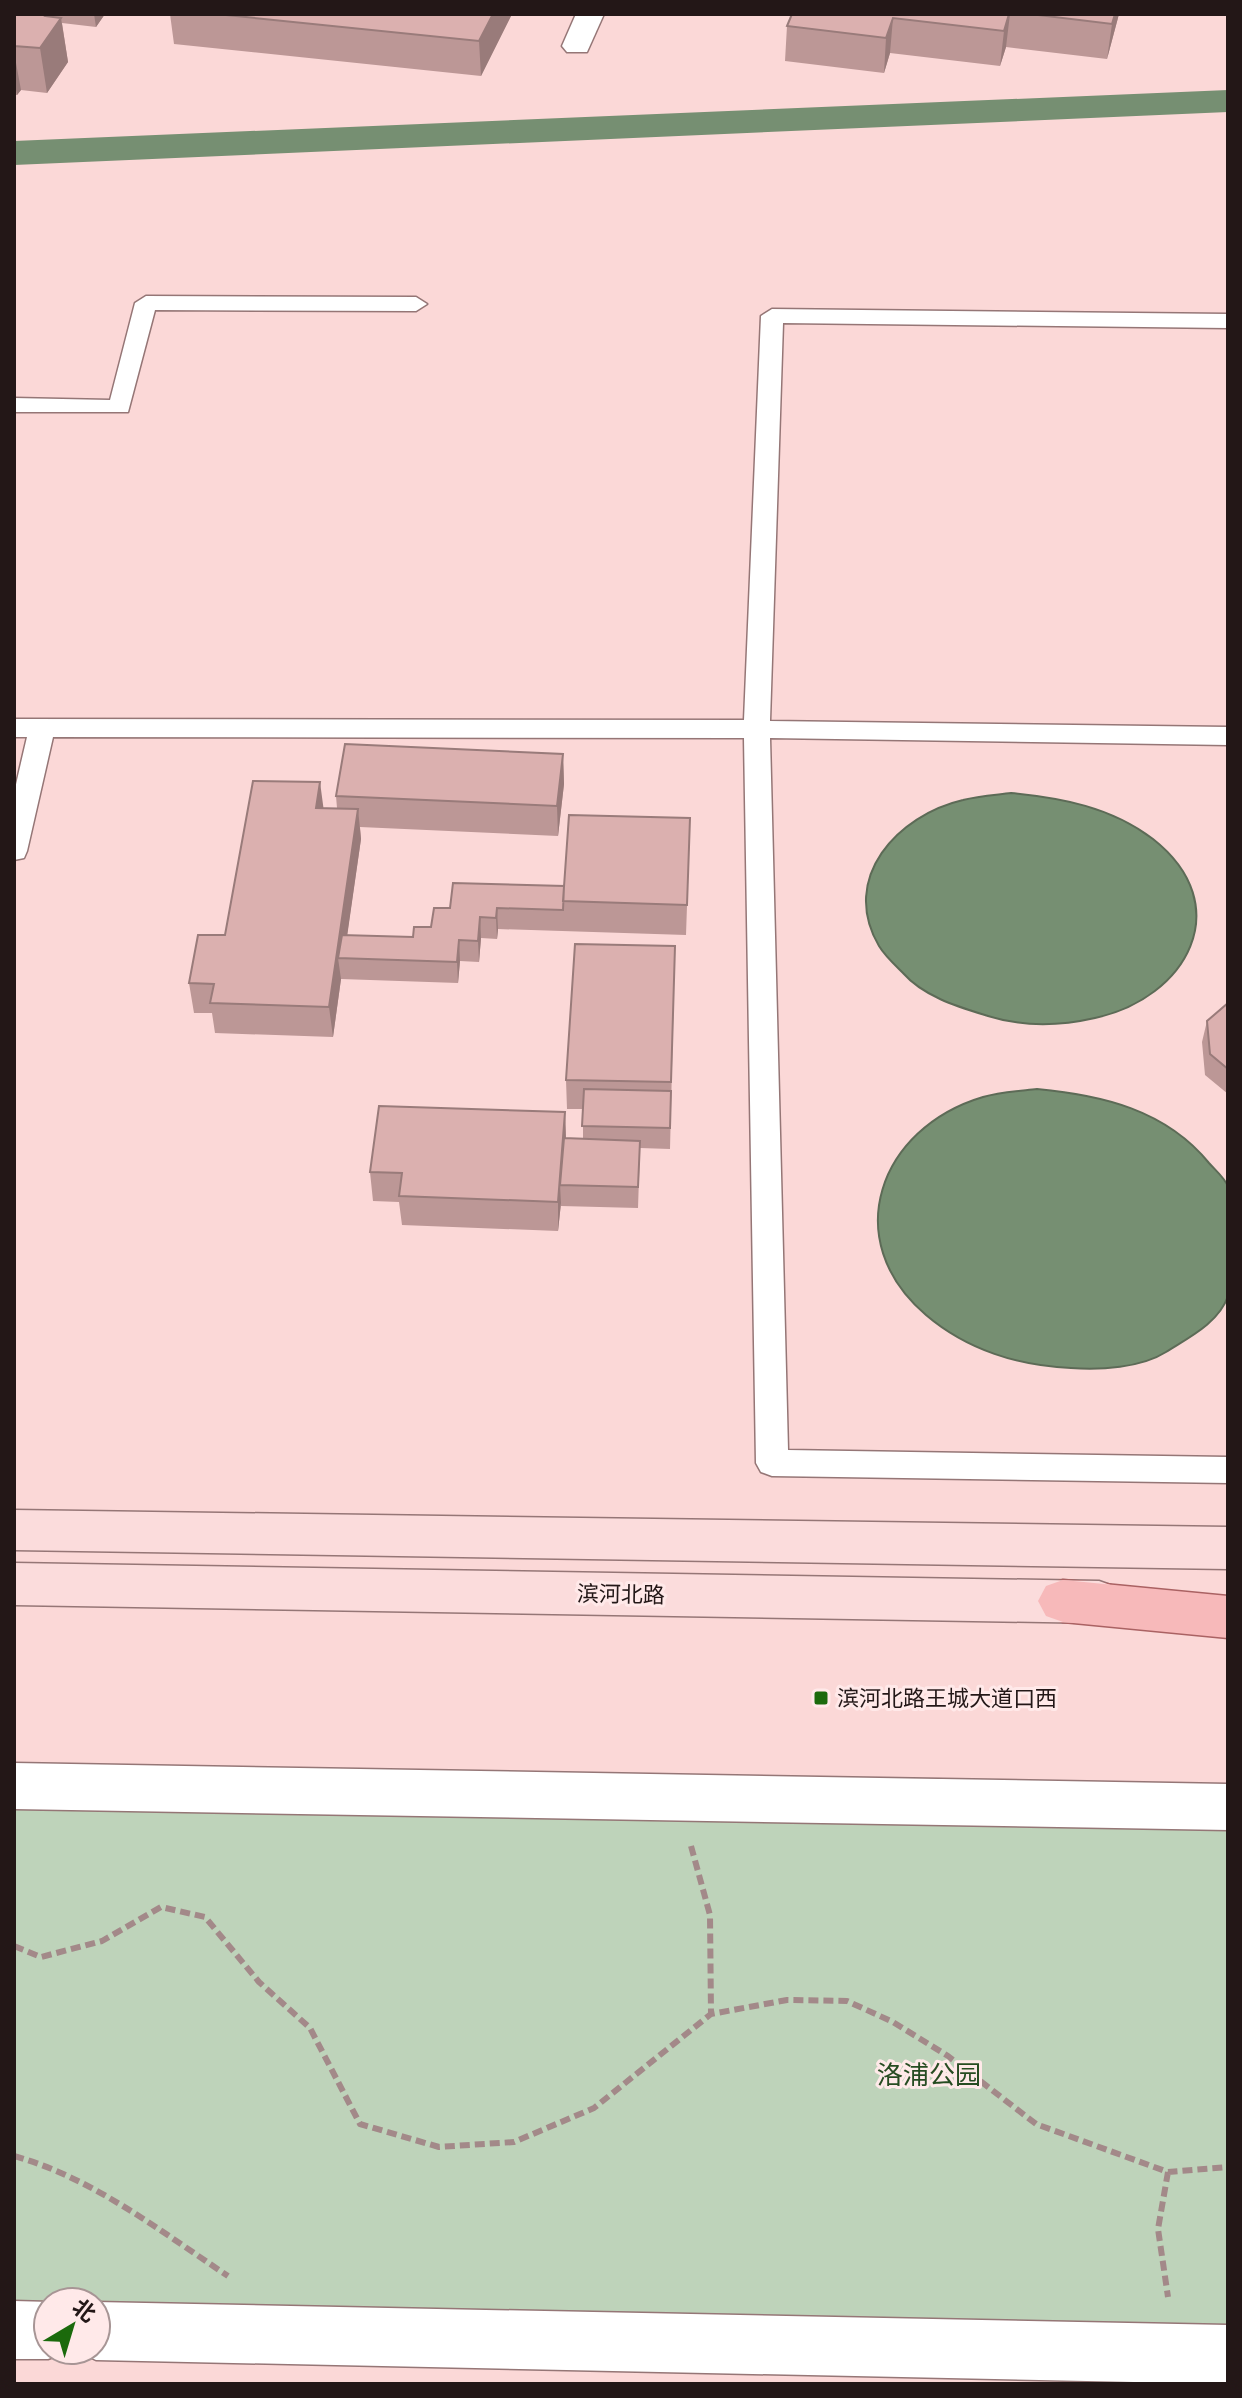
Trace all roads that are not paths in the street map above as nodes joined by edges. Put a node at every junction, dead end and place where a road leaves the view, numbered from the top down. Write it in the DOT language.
graph roads {
  1 [pos="590,14"];
  2 [pos="577,46"];
  3 [pos="416,304"];
  4 [pos="1228,321"];
  5 [pos="14,405"];
  6 [pos="14,728"];
  7 [pos="42,728"];
  8 [pos="757,729"];
  9 [pos="1228,736"];
  10 [pos="14,851"];
  11 [pos="1228,1470"];
  12 [pos="14,1530"];
  13 [pos="1228,1548"];
  14 [pos="14,1584"];
  15 [pos="1063,1601"];
  16 [pos="1228,1603"];
  17 [pos="1228,1617"];
  18 [pos="14,1786"];
  19 [pos="1228,1807"];
  20 [pos="112,2331"];
  21 [pos="1208,2354"];
  1 -- 2 [label="street"];
  3 -- 5 [label="lane"];
  4 -- 8 [label="lane"];
  6 -- 7 [label="lane"];
  7 -- 8 [label="lane"];
  7 -- 10 [label="lane"];
  8 -- 9 [label="lane"];
  8 -- 11 [label="lane"];
  12 -- 13 [label="main road"];
  14 -- 15 [label="main road, 滨河北路"];
  15 -- 16 [label="main road, 滨河北路"];
  15 -- 17 [label="main road"];
  18 -- 19 [label="street"];
  20 -- 21 [label="street"];
}
